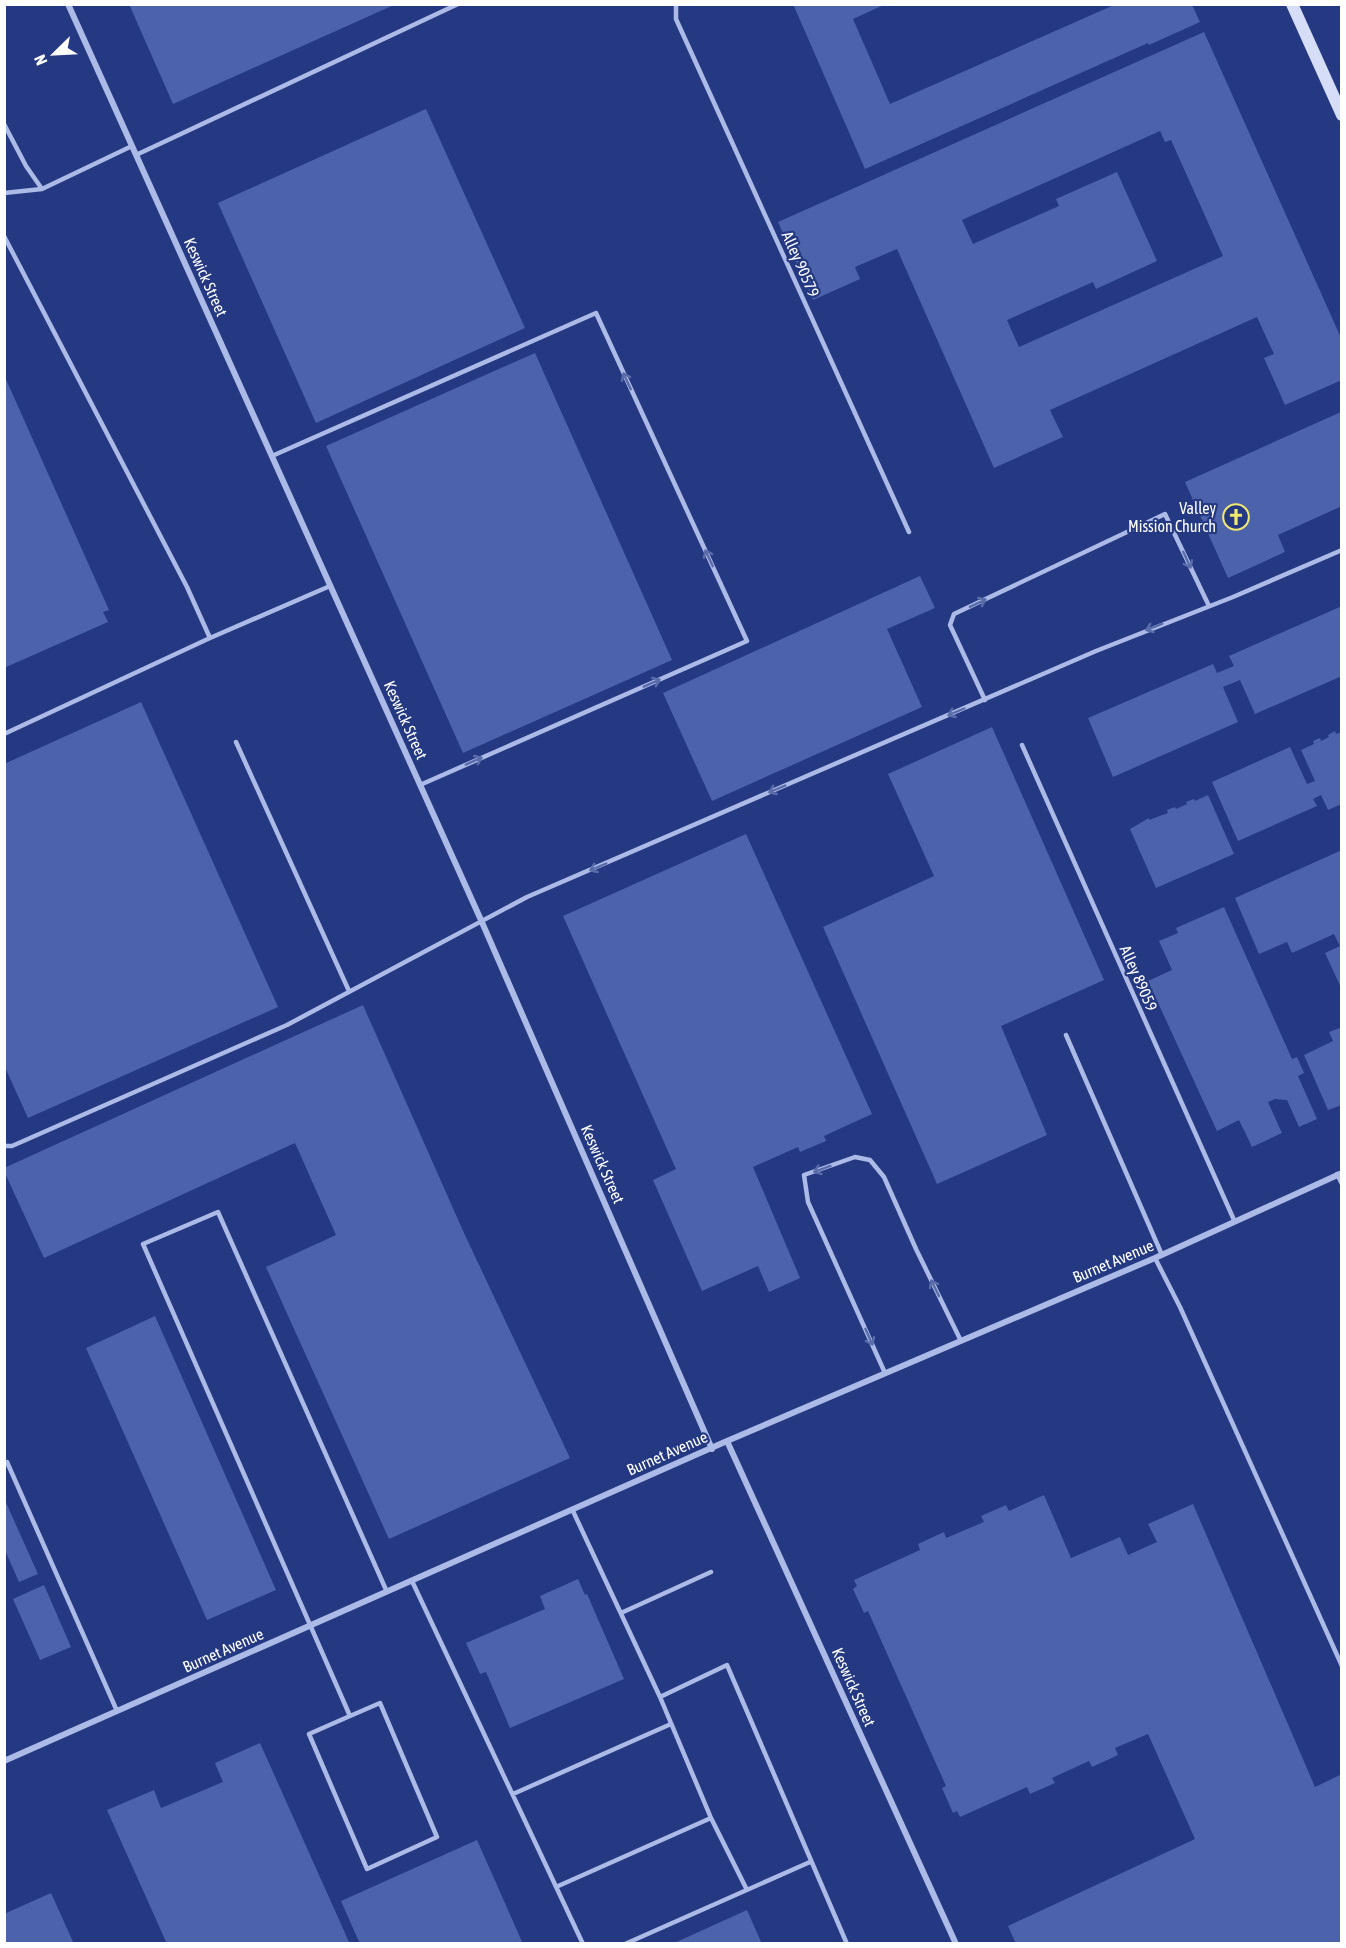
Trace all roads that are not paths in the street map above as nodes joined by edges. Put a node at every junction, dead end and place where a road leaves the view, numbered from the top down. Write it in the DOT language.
graph roads {
  1 [pos="69,4"];
  2 [pos="458,4"];
  3 [pos="676,4"];
  4 [pos="1292,4"];
  5 [pos="1341,115"];
  6 [pos="4,124"];
  7 [pos="132,146"];
  8 [pos="136,155"];
  9 [pos="42,189"];
  10 [pos="4,193"];
  11 [pos="4,236"];
  12 [pos="272,456"];
  13 [pos="909,532"];
  14 [pos="1341,550"];
  15 [pos="330,586"];
  16 [pos="1209,606"];
  17 [pos="210,638"];
  18 [pos="985,699"];
  19 [pos="4,734"];
  20 [pos="236,742"];
  21 [pos="1022,745"];
  22 [pos="420,785"];
  23 [pos="481,920"];
  24 [pos="349,991"];
  25 [pos="1066,1035"];
  26 [pos="4,1146"];
  27 [pos="1339,1174"];
  28 [pos="1341,1184"];
  29 [pos="1234,1220"];
  30 [pos="1162,1255"];
  31 [pos="1155,1258"];
  32 [pos="961,1341"];
  33 [pos="885,1373"];
  34 [pos="727,1441"];
  35 [pos="712,1449"];
  36 [pos="7,1462"];
  37 [pos="572,1509"];
  38 [pos="711,1572"];
  39 [pos="412,1581"];
  40 [pos="387,1592"];
  41 [pos="621,1613"];
  42 [pos="311,1625"];
  43 [pos="1341,1666"];
  44 [pos="660,1697"];
  45 [pos="117,1711"];
  46 [pos="350,1716"];
  47 [pos="671,1724"];
  48 [pos="4,1761"];
  49 [pos="513,1794"];
  50 [pos="711,1818"];
  51 [pos="810,1862"];
  52 [pos="556,1887"];
  53 [pos="747,1890"];
  54 [pos="583,1944"];
  55 [pos="625,1944"];
  56 [pos="847,1944"];
  57 [pos="956,1944"];
  1 -- 7 [label="street, Keswick Street"];
  2 -- 8 [label="lane"];
  3 -- 13 [label="lane, Alley 90579"];
  4 -- 5 [label="main road"];
  6 -- 9 [label="lane"];
  7 -- 8 [label="street, Keswick Street"];
  7 -- 9 [label="lane"];
  8 -- 12 [label="street, Keswick Street"];
  9 -- 10 [label="lane"];
  11 -- 17 [label="lane"];
  12 -- 15 [label="street, Keswick Street"];
  22 -- 12 [label="lane, one-way"];
  14 -- 16 [label="lane"];
  15 -- 17 [label="lane"];
  15 -- 22 [label="street, Keswick Street"];
  16 -- 18 [label="lane, one-way"];
  18 -- 16 [label="lane, one-way"];
  17 -- 19 [label="lane"];
  18 -- 23 [label="lane, one-way"];
  20 -- 24 [label="lane"];
  21 -- 29 [label="lane, Alley 89059"];
  22 -- 23 [label="street, Keswick Street"];
  23 -- 24 [label="lane"];
  23 -- 35 [label="street, Keswick Street"];
  24 -- 26 [label="lane"];
  25 -- 30 [label="lane"];
  27 -- 28 [label="lane"];
  27 -- 29 [label="street, Burnet Avenue"];
  29 -- 30 [label="street, Burnet Avenue"];
  30 -- 31 [label="street, Burnet Avenue"];
  31 -- 32 [label="street, Burnet Avenue"];
  31 -- 43 [label="lane"];
  32 -- 33 [label="street, Burnet Avenue"];
  32 -- 33 [label="lane, one-way"];
  33 -- 34 [label="street, Burnet Avenue"];
  34 -- 35 [label="street, Burnet Avenue"];
  34 -- 57 [label="street, Keswick Street"];
  35 -- 37 [label="street, Burnet Avenue"];
  36 -- 45 [label="lane"];
  37 -- 39 [label="street, Burnet Avenue"];
  37 -- 41 [label="lane"];
  38 -- 41 [label="lane"];
  39 -- 40 [label="street, Burnet Avenue"];
  39 -- 49 [label="lane"];
  40 -- 42 [label="street, Burnet Avenue"];
  40 -- 42 [label="lane"];
  41 -- 44 [label="lane"];
  42 -- 45 [label="street, Burnet Avenue"];
  42 -- 46 [label="lane"];
  44 -- 47 [label="lane"];
  44 -- 51 [label="lane"];
  45 -- 48 [label="street, Burnet Avenue"];
  46 -- 46 [label="lane"];
  47 -- 49 [label="lane"];
  47 -- 50 [label="lane"];
  49 -- 52 [label="lane"];
  50 -- 52 [label="lane"];
  50 -- 53 [label="lane"];
  51 -- 53 [label="lane"];
  51 -- 56 [label="lane"];
  52 -- 54 [label="lane"];
  53 -- 55 [label="lane"];
}
